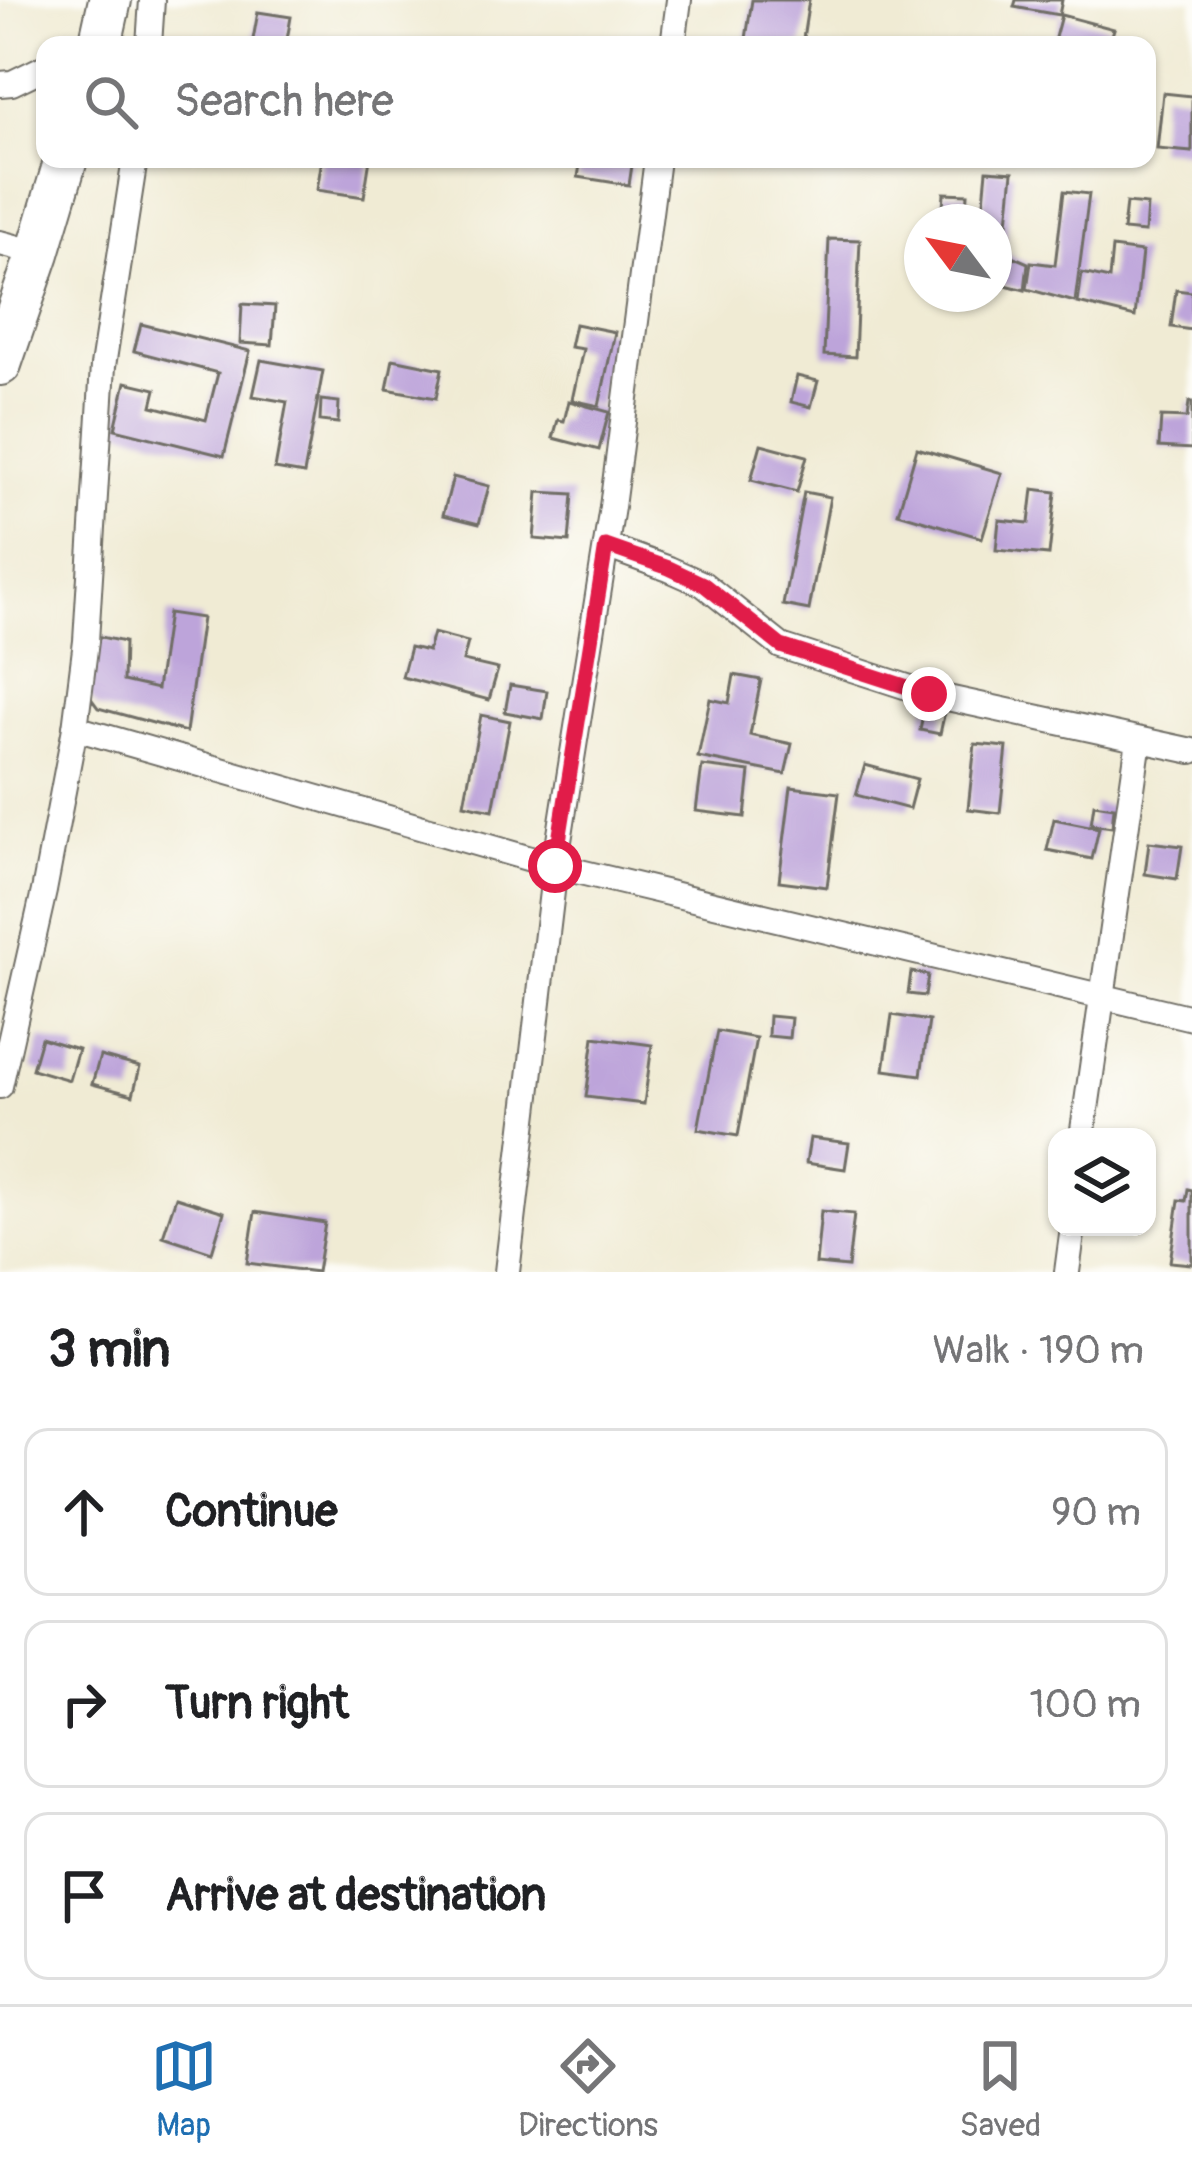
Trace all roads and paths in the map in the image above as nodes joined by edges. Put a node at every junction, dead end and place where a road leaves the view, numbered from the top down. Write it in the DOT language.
graph roads {
  1 [pos="152,0"];
  2 [pos="679,0"];
  3 [pos="149,36"];
  4 [pos="674,36"];
  5 [pos="36,72"];
  6 [pos="0,84"];
  7 [pos="61,168"];
  8 [pos="134,168"];
  9 [pos="656,168"];
  10 [pos="19,248"];
  11 [pos="0,364"];
  12 [pos="606,546"];
  13 [pos="75,728"];
  14 [pos="1139,740"];
  15 [pos="1192,751"];
  16 [pos="555,866"];
  17 [pos="1101,997"];
  18 [pos="1192,1018"];
  19 [pos="0,1086"];
  20 [pos="1083,1128"];
  21 [pos="1072,1236"];
  22 [pos="507,1272"];
  23 [pos="1067,1272"];
  1 -- 3 [label="street"];
  2 -- 4 [label="street"];
  5 -- 6 [label="street"];
  7 -- 10 [label="highway"];
  8 -- 13 [label="street"];
  9 -- 12 [label="street"];
  10 -- 11 [label="highway"];
  12 -- 14 [label="street"];
  12 -- 16 [label="street"];
  13 -- 16 [label="street"];
  13 -- 19 [label="street"];
  14 -- 15 [label="street"];
  14 -- 17 [label="street"];
  16 -- 17 [label="street"];
  16 -- 22 [label="street"];
  17 -- 18 [label="street"];
  17 -- 20 [label="street"];
  21 -- 23 [label="street"];
}
